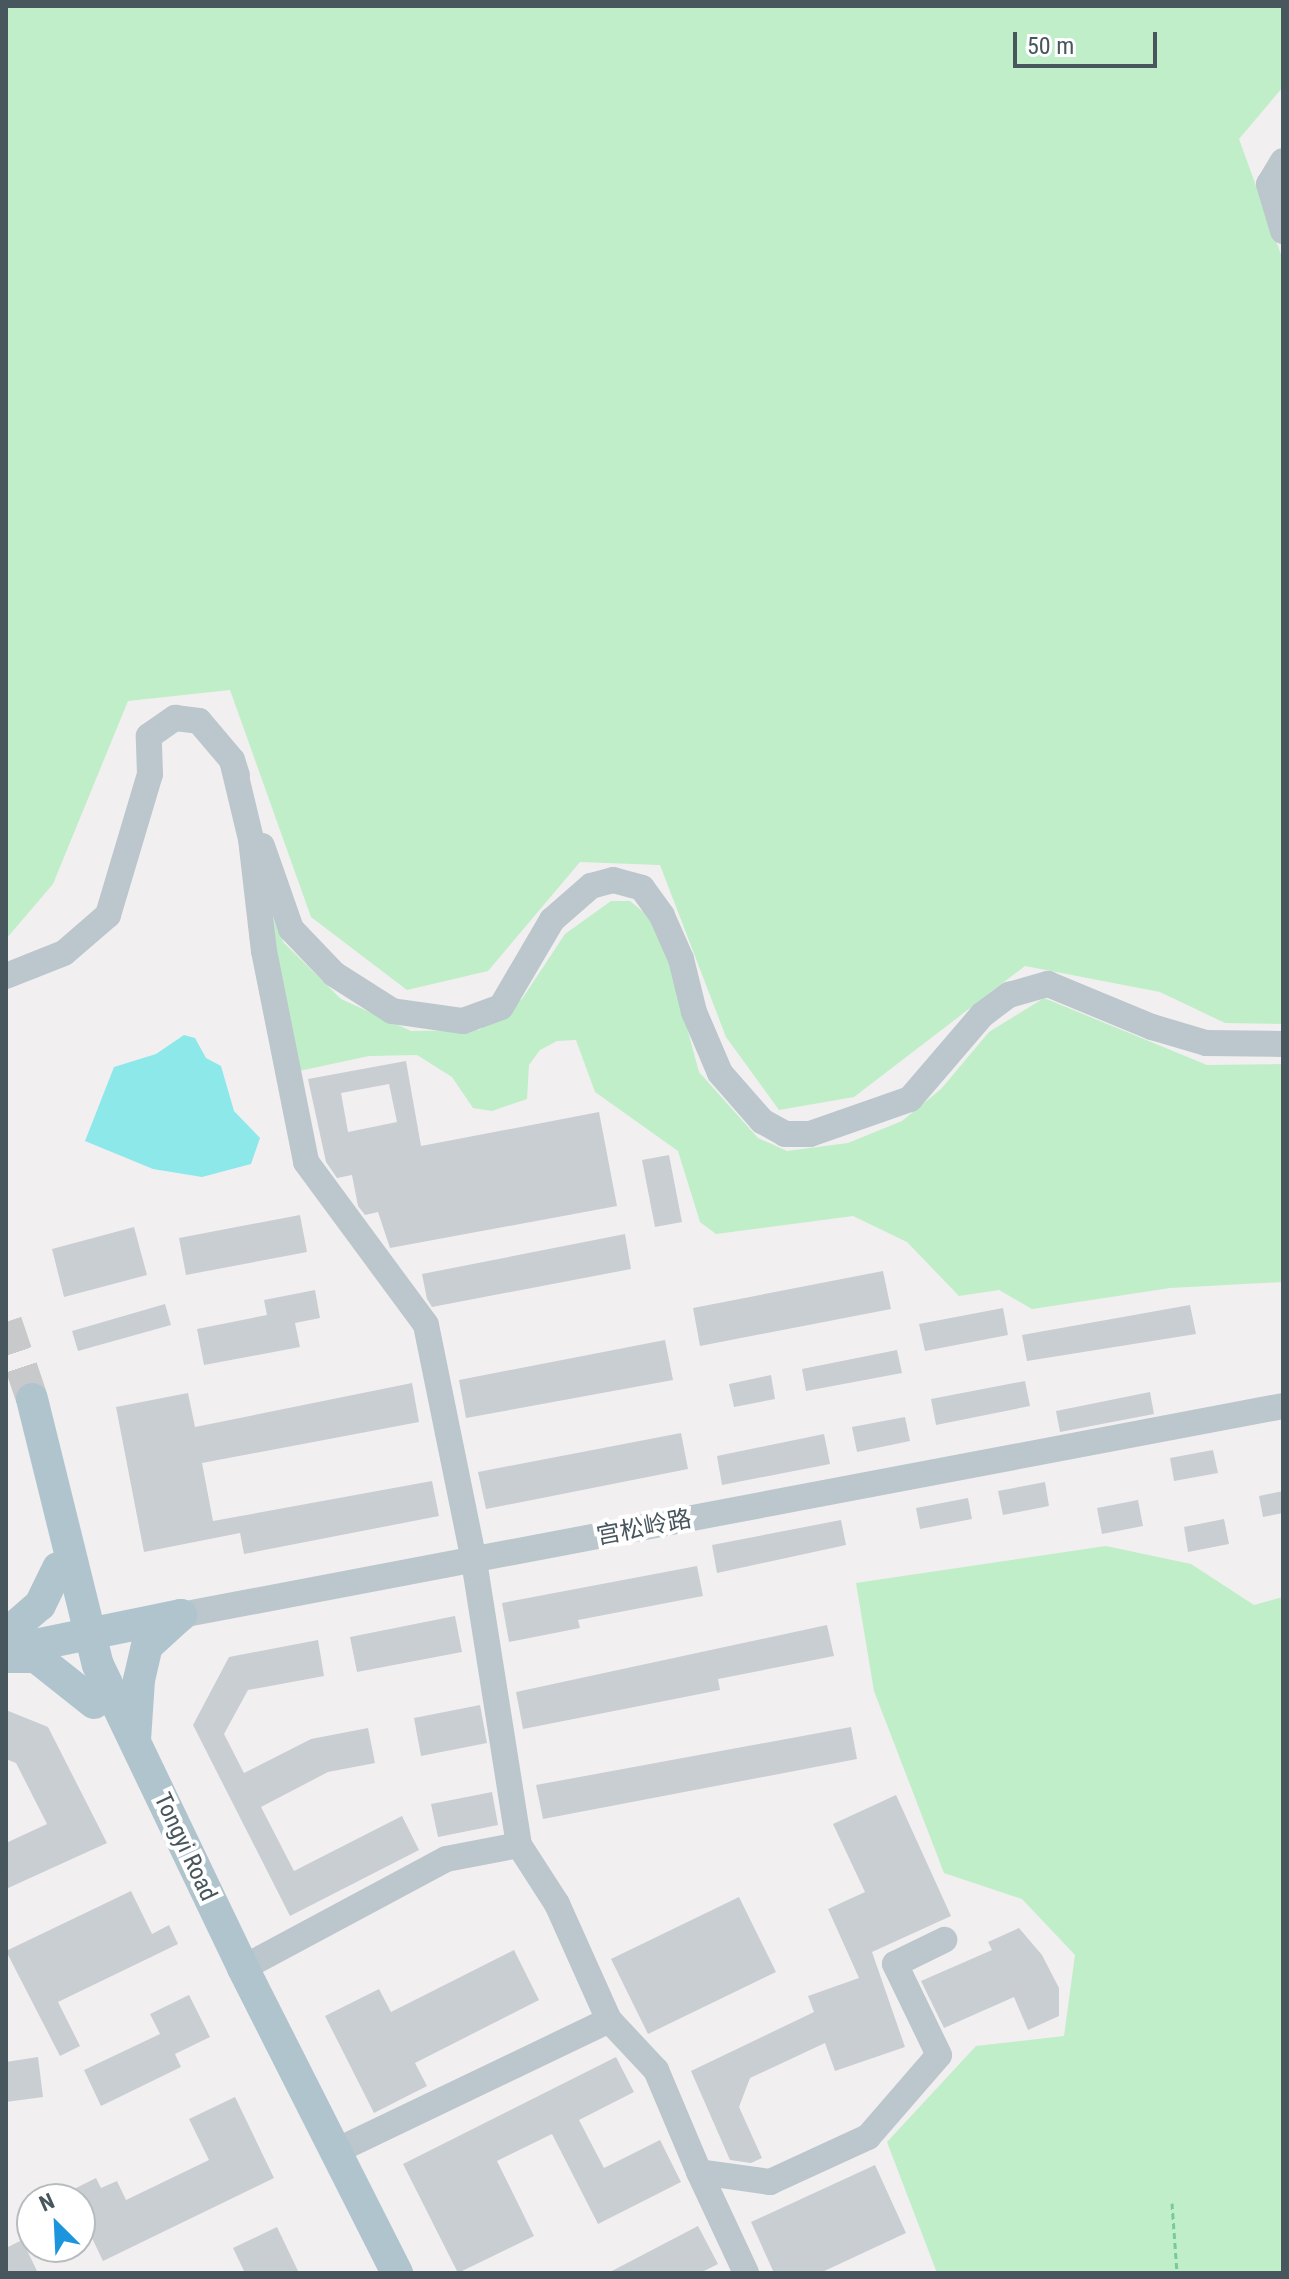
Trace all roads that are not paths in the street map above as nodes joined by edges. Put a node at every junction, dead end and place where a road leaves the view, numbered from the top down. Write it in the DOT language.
graph roads {
  1 [pos="1283,161"];
  2 [pos="1283,231"];
  3 [pos="232,760"];
  4 [pos="6,976"];
  5 [pos="1283,1044"];
  6 [pos="1283,1406"];
  7 [pos="474,1561"];
  8 [pos="58,1568"];
  9 [pos="181,1615"];
  10 [pos="77,1623"];
  11 [pos="7,1642"];
  12 [pos="94,1703"];
  13 [pos="135,1742"];
  14 [pos="519,1845"];
  15 [pos="944,1940"];
  16 [pos="243,1968"];
  17 [pos="609,2020"];
  18 [pos="336,2151"];
  19 [pos="699,2172"];
  20 [pos="377,2273"];
  21 [pos="397,2273"];
  22 [pos="746,2273"];
  1 -- 2 [label="street"];
  3 -- 4 [label="street"];
  3 -- 5 [label="street"];
  3 -- 7 [label="street"];
  6 -- 7 [label="street, 宫松岭路"];
  7 -- 9 [label="street, 宫松岭路"];
  7 -- 14 [label="street"];
  8 -- 10 [label="main road, Tongyi Road"];
  8 -- 10 [label="main road, Tongyi Road"];
  8 -- 11 [label="main road"];
  9 -- 10 [label="main road, 宫松岭路"];
  9 -- 13 [label="main road"];
  10 -- 11 [label="main road, 宫松岭路"];
  10 -- 12 [label="main road, Tongyi Road"];
  10 -- 13 [label="main road, Tongyi Road"];
  11 -- 12 [label="main road"];
  12 -- 20 [label="main road, Tongyi Road"];
  13 -- 16 [label="main road, Tongyi Road"];
  14 -- 16 [label="street"];
  14 -- 17 [label="street"];
  15 -- 19 [label="street"];
  16 -- 18 [label="main road, Tongyi Road"];
  17 -- 18 [label="street"];
  17 -- 19 [label="street"];
  18 -- 21 [label="main road, Tongyi Road"];
  19 -- 22 [label="street"];
}
